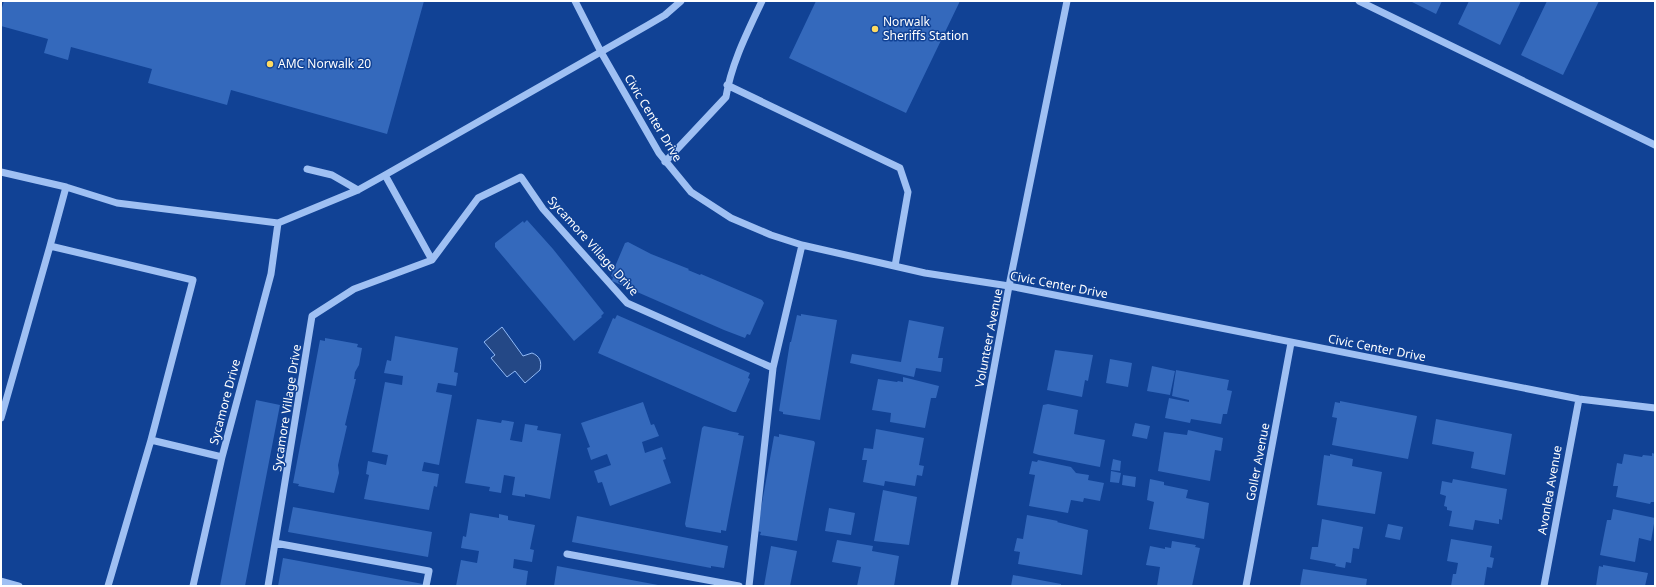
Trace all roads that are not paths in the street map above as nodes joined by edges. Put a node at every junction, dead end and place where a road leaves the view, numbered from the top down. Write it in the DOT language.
graph roads {
  1 [pos="574,1"];
  2 [pos="680,1"];
  3 [pos="762,1"];
  4 [pos="1067,1"];
  5 [pos="1360,1"];
  6 [pos="601,52"];
  7 [pos="727,85"];
  8 [pos="1655,145"];
  9 [pos="665,162"];
  10 [pos="307,169"];
  11 [pos="1,172"];
  12 [pos="385,175"];
  13 [pos="66,187"];
  14 [pos="358,190"];
  15 [pos="278,223"];
  16 [pos="802,245"];
  17 [pos="50,246"];
  18 [pos="432,260"];
  19 [pos="895,266"];
  20 [pos="1009,286"];
  21 [pos="1292,343"];
  22 [pos="773,368"];
  23 [pos="1579,399"];
  24 [pos="1655,408"];
  25 [pos="1,418"];
  26 [pos="151,440"];
  27 [pos="222,457"];
  28 [pos="275,543"];
  29 [pos="567,554"];
  30 [pos="1,581"];
  31 [pos="19,586"];
  32 [pos="108,586"];
  33 [pos="193,586"];
  34 [pos="268,586"];
  35 [pos="426,586"];
  36 [pos="739,586"];
  37 [pos="749,586"];
  38 [pos="954,586"];
  39 [pos="1246,586"];
  40 [pos="1544,586"];
  1 -- 6 [label="street, Civic Center Drive"];
  2 -- 6 [label="street"];
  3 -- 7 [label="street"];
  4 -- 20 [label="street, Volunteer Avenue"];
  5 -- 8 [label="street"];
  6 -- 9 [label="street, Civic Center Drive"];
  6 -- 12 [label="street"];
  7 -- 9 [label="street"];
  7 -- 19 [label="street"];
  9 -- 16 [label="street, Civic Center Drive"];
  10 -- 14 [label="street"];
  11 -- 13 [label="street"];
  12 -- 14 [label="street"];
  12 -- 18 [label="street"];
  13 -- 15 [label="street"];
  13 -- 17 [label="street"];
  14 -- 15 [label="street"];
  15 -- 27 [label="street, Sycamore Drive"];
  16 -- 19 [label="street, Civic Center Drive"];
  16 -- 22 [label="street"];
  17 -- 25 [label="street"];
  17 -- 26 [label="street"];
  18 -- 22 [label="street, Sycamore Village Drive"];
  18 -- 28 [label="street, Sycamore Village Drive"];
  19 -- 20 [label="street, Civic Center Drive"];
  20 -- 21 [label="street, Civic Center Drive"];
  20 -- 38 [label="street, Volunteer Avenue"];
  21 -- 23 [label="street, Civic Center Drive"];
  21 -- 39 [label="street, Goller Avenue"];
  22 -- 37 [label="street"];
  23 -- 24 [label="street, Civic Center Drive"];
  23 -- 40 [label="street, Avonlea Avenue"];
  26 -- 27 [label="street"];
  26 -- 32 [label="street"];
  27 -- 33 [label="street, Sycamore Drive"];
  28 -- 34 [label="street, Sycamore Village Drive"];
  28 -- 35 [label="street"];
  29 -- 36 [label="street"];
  30 -- 31 [label="street"];
}
